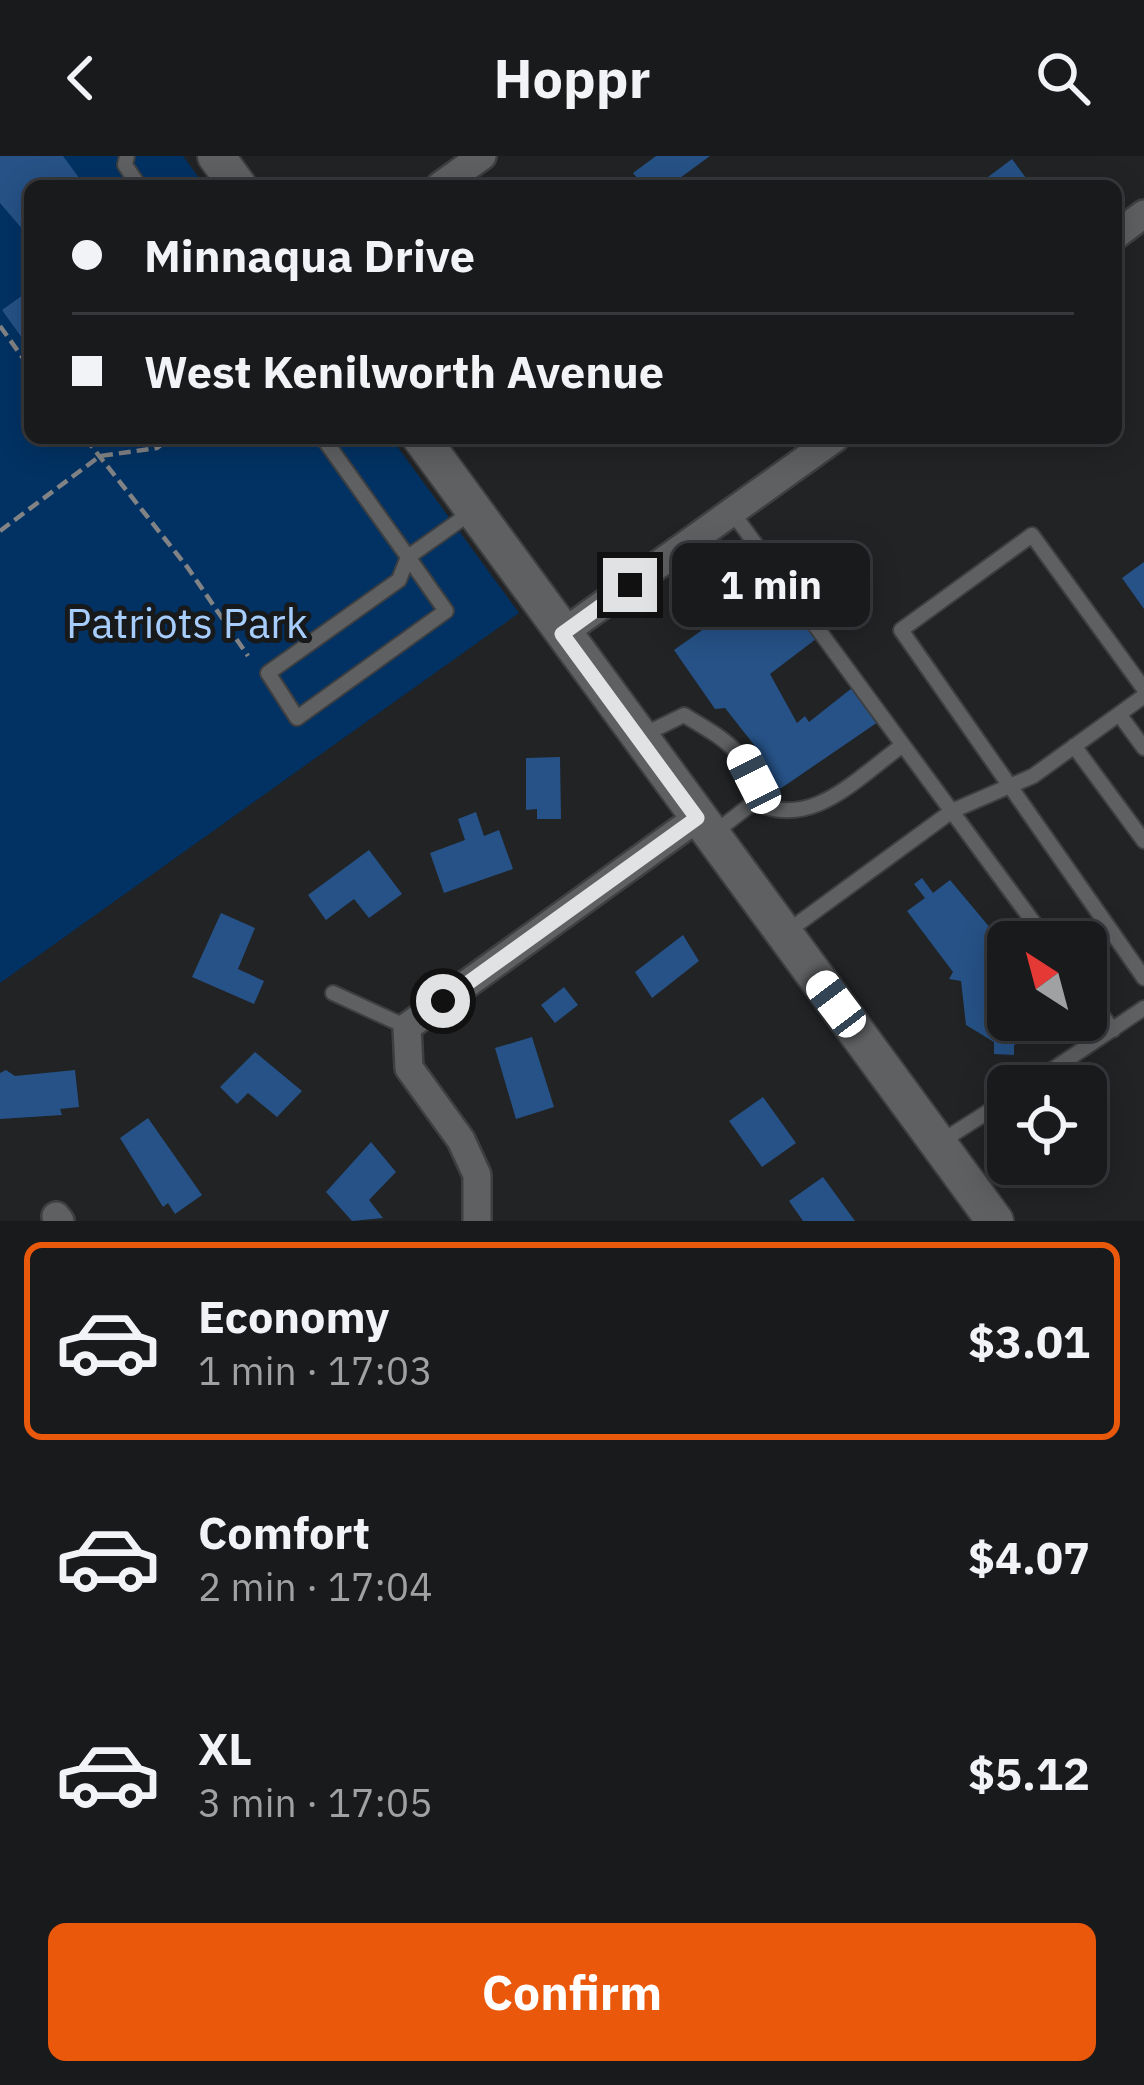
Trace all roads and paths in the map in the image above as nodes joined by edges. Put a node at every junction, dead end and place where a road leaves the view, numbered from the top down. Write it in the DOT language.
graph roads {
  1 [pos="482,156"];
  2 [pos="448,180"];
  3 [pos="0,326"];
  4 [pos="24,360"];
  5 [pos="90,444"];
  6 [pos="162,444"];
  7 [pos="326,444"];
  8 [pos="425,444"];
  9 [pos="827,444"];
  10 [pos="100,456"];
  11 [pos="473,511"];
  12 [pos="732,512"];
  13 [pos="0,531"];
  14 [pos="408,557"];
  15 [pos="562,634"];
  16 [pos="248,656"];
  17 [pos="1144,693"];
  18 [pos="1119,714"];
  19 [pos="638,737"];
  20 [pos="903,745"];
  21 [pos="1074,746"];
  22 [pos="1144,748"];
  23 [pos="1009,786"];
  24 [pos="754,802"];
  25 [pos="952,811"];
  26 [pos="704,827"];
  27 [pos="1144,841"];
  28 [pos="1033,921"];
  29 [pos="784,934"];
  30 [pos="1144,978"];
  31 [pos="333,993"];
  32 [pos="1144,1008"];
  33 [pos="1107,1022"];
  34 [pos="407,1027"];
  35 [pos="1113,1030"];
  36 [pos="1060,1065"];
  37 [pos="987,1112"];
  38 [pos="938,1144"];
  39 [pos="476,1221"];
  40 [pos="995,1221"];
  1 -- 2 [label="street"];
  3 -- 4 [label="path"];
  5 -- 10 [label="path"];
  6 -- 10 [label="path"];
  7 -- 14 [label="lane"];
  8 -- 11 [label="main road"];
  9 -- 12 [label="street"];
  10 -- 13 [label="path"];
  10 -- 16 [label="path"];
  11 -- 14 [label="lane"];
  11 -- 15 [label="main road"];
  12 -- 15 [label="street"];
  12 -- 20 [label="lane"];
  14 -- 14 [label="lane"];
  15 -- 19 [label="main road"];
  17 -- 18 [label="lane"];
  17 -- 23 [label="lane"];
  18 -- 21 [label="lane"];
  18 -- 22 [label="lane"];
  19 -- 24 [label="lane"];
  19 -- 26 [label="main road"];
  20 -- 24 [label="lane"];
  20 -- 25 [label="lane"];
  21 -- 23 [label="lane"];
  21 -- 27 [label="lane"];
  23 -- 25 [label="lane"];
  23 -- 30 [label="lane"];
  24 -- 26 [label="lane"];
  25 -- 28 [label="lane"];
  25 -- 29 [label="lane"];
  26 -- 29 [label="main road"];
  26 -- 34 [label="street"];
  29 -- 38 [label="main road"];
  31 -- 34 [label="lane"];
  32 -- 35 [label="lane"];
  33 -- 35 [label="lane"];
  34 -- 39 [label="street"];
  35 -- 36 [label="lane"];
  37 -- 38 [label="lane"];
  38 -- 40 [label="main road"];
}
